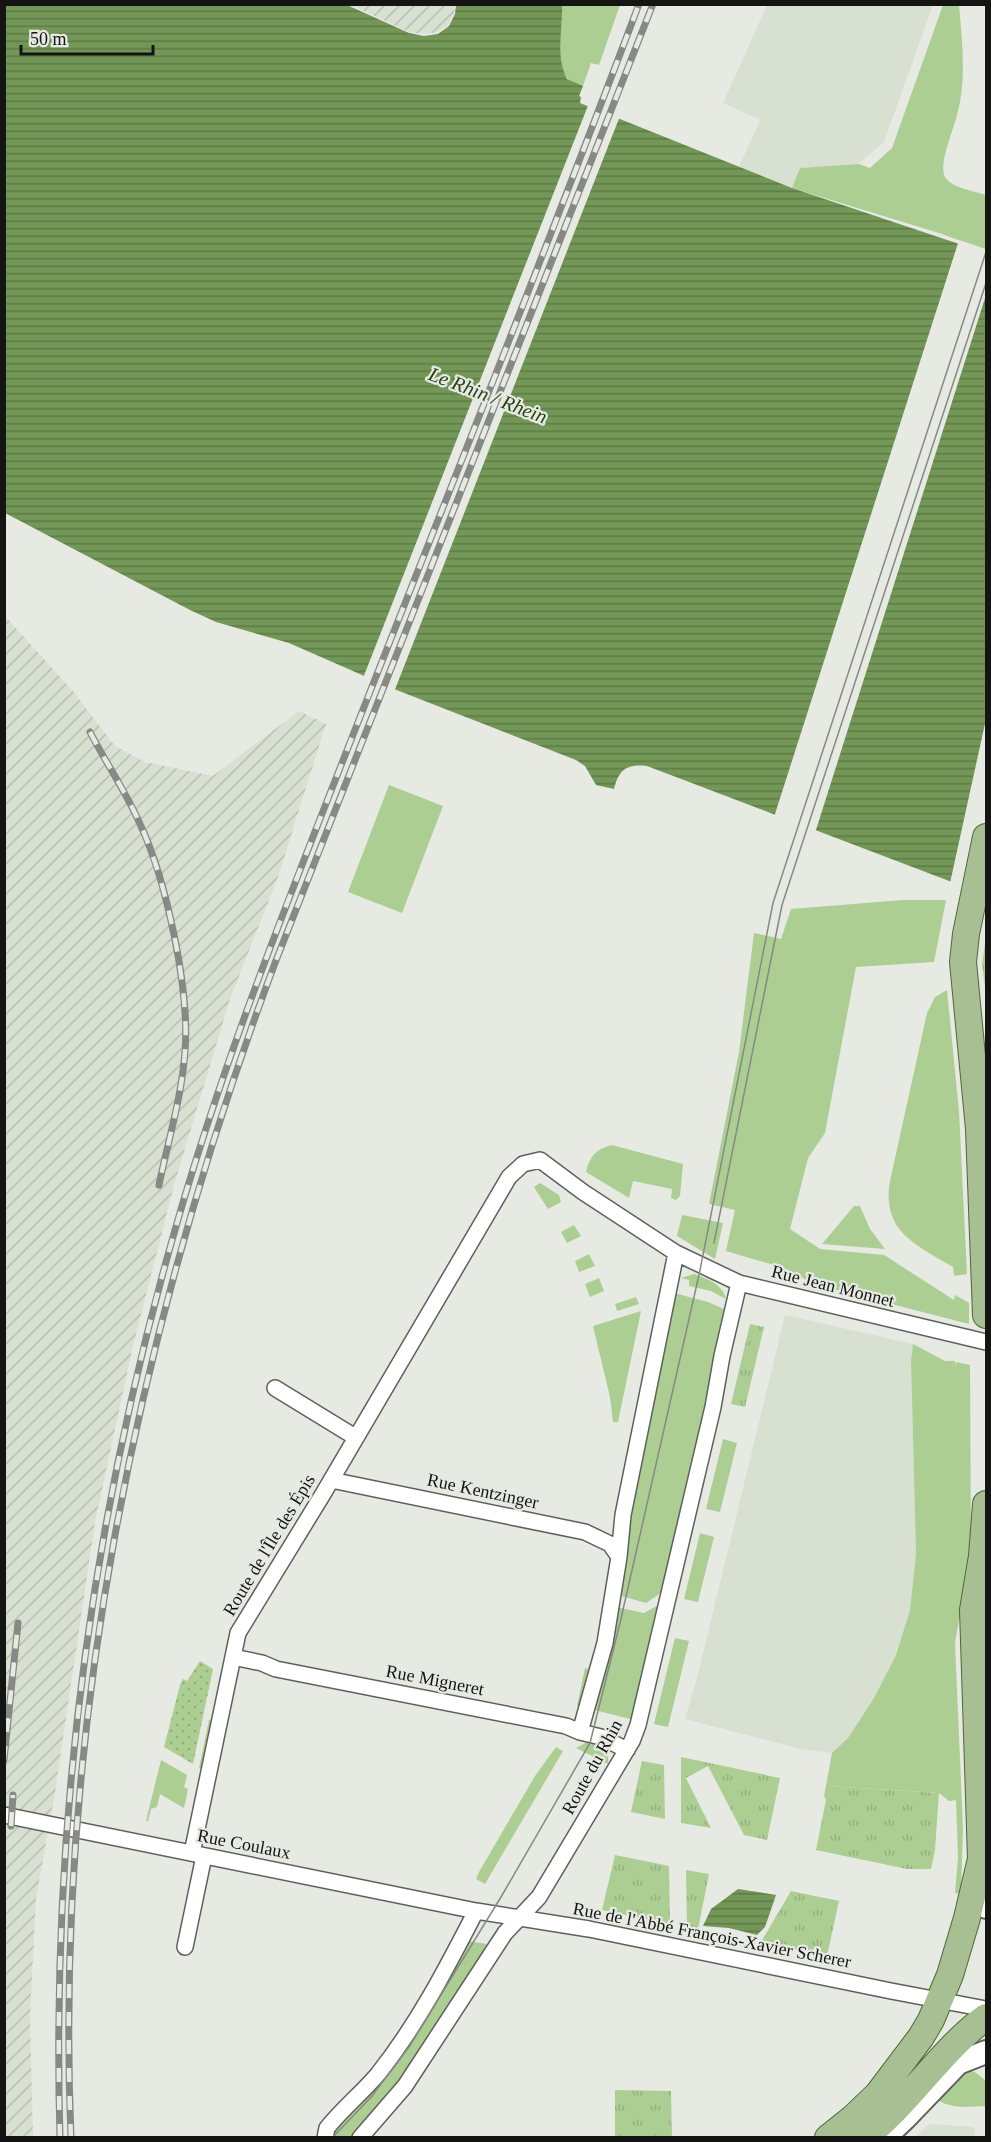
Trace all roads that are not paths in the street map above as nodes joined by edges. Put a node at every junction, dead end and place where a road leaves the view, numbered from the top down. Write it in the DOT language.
graph roads {
  1 [pos="987,837"];
  2 [pos="540,1160"];
  3 [pos="676,1253"];
  4 [pos="739,1283"];
  5 [pos="987,1315"];
  6 [pos="987,1342"];
  7 [pos="275,1388"];
  8 [pos="355,1437"];
  9 [pos="331,1480"];
  10 [pos="987,1504"];
  11 [pos="619,1557"];
  12 [pos="233,1657"];
  13 [pos="580,1732"];
  14 [pos="627,1750"];
  15 [pos="4,1815"];
  16 [pos="198,1855"];
  17 [pos="981,1859"];
  18 [pos="987,1906"];
  19 [pos="476,1911"];
  20 [pos="521,1917"];
  21 [pos="184,1947"];
  22 [pos="940,2000"];
  23 [pos="987,2008"];
  24 [pos="987,2017"];
  25 [pos="987,2052"];
  26 [pos="326,2138"];
  27 [pos="360,2138"];
  28 [pos="828,2138"];
  29 [pos="864,2138"];
  30 [pos="884,2138"];
  1 -- 5 [label="main road"];
  2 -- 3 [label="street, Rue Jean Monnet"];
  2 -- 8 [label="street, Route de l'Île des Épis"];
  3 -- 4 [label="street, Rue Jean Monnet"];
  3 -- 11 [label="street, Route du Rhin"];
  4 -- 6 [label="street, Rue Jean Monnet"];
  4 -- 14 [label="street, Route du Rhin"];
  7 -- 8 [label="street"];
  8 -- 9 [label="street, Route de l'Île des Épis"];
  9 -- 11 [label="street, Rue Kentzinger"];
  9 -- 12 [label="street, Route de l'Île des Épis"];
  10 -- 17 [label="main road"];
  11 -- 13 [label="street, Route du Rhin"];
  12 -- 13 [label="street, Rue Migneret"];
  12 -- 16 [label="street, Route de l'Île des Épis"];
  13 -- 14 [label="street, Rue Migneret"];
  14 -- 20 [label="street, Route du Rhin"];
  15 -- 16 [label="street, Rue Coulaux"];
  16 -- 19 [label="street, Rue Coulaux"];
  16 -- 21 [label="street, Route de l'Île des Épis"];
  17 -- 18 [label="main road"];
  17 -- 22 [label="main road"];
  19 -- 20 [label="street, Rue de l'Abbé François-Xavier Scherer"];
  19 -- 26 [label="street"];
  20 -- 22 [label="street, Rue de l'Abbé François-Xavier Scherer"];
  20 -- 27 [label="street, Route du Rhin"];
  22 -- 23 [label="street, Rue de l'Abbé François-Xavier Scherer"];
  22 -- 28 [label="main road"];
  24 -- 29 [label="main road"];
  25 -- 30 [label="main road"];
}
